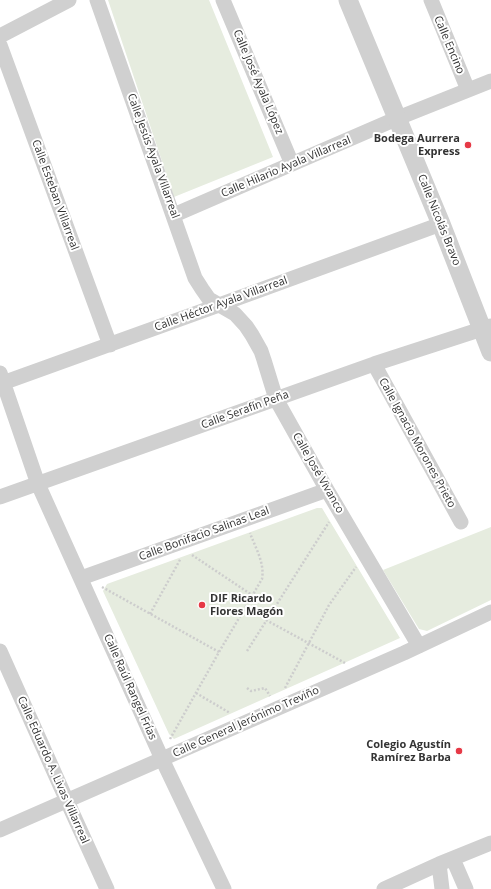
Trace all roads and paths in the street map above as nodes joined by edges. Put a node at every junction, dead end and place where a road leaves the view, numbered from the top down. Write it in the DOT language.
graph roads {
  1 [pos="69,0"];
  2 [pos="97,0"];
  3 [pos="223,0"];
  4 [pos="348,0"];
  5 [pos="431,0"];
  6 [pos="0,36"];
  7 [pos="0,45"];
  8 [pos="491,82"];
  9 [pos="468,90"];
  10 [pos="398,118"];
  11 [pos="292,164"];
  12 [pos="174,215"];
  13 [pos="441,224"];
  14 [pos="219,305"];
  15 [pos="487,328"];
  16 [pos="110,345"];
  17 [pos="491,352"];
  18 [pos="374,364"];
  19 [pos="1,380"];
  20 [pos="276,399"];
  21 [pos="38,484"];
  22 [pos="327,490"];
  23 [pos="0,497"];
  24 [pos="331,519"];
  25 [pos="461,522"];
  26 [pos="249,530"];
  27 [pos="188,553"];
  28 [pos="183,554"];
  29 [pos="358,565"];
  30 [pos="81,578"];
  31 [pos="102,587"];
  32 [pos="252,595"];
  33 [pos="491,612"];
  34 [pos="150,614"];
  35 [pos="266,620"];
  36 [pos="309,644"];
  37 [pos="419,646"];
  38 [pos="0,650"];
  39 [pos="247,651"];
  40 [pos="219,652"];
  41 [pos="346,664"];
  42 [pos="247,688"];
  43 [pos="283,692"];
  44 [pos="196,693"];
  45 [pos="271,697"];
  46 [pos="233,714"];
  47 [pos="170,739"];
  48 [pos="162,759"];
  49 [pos="67,801"];
  50 [pos="0,830"];
  51 [pos="491,843"];
  52 [pos="453,859"];
  53 [pos="439,864"];
  54 [pos="107,889"];
  55 [pos="224,889"];
  56 [pos="384,889"];
  57 [pos="442,889"];
  58 [pos="466,889"];
  1 -- 6 [label="street"];
  2 -- 12 [label="street, Calle Jesús Ayala Villarreal"];
  3 -- 11 [label="street, Calle José Ayala López"];
  4 -- 10 [label="street, Calle Nicolás Bravo"];
  5 -- 9 [label="street, Calle Encino"];
  7 -- 16 [label="street, Calle Esteban Villarreal"];
  8 -- 9 [label="street, Calle Hilario Ayala Villarreal"];
  9 -- 10 [label="street, Calle Hilario Ayala Villarreal"];
  10 -- 11 [label="street, Calle Hilario Ayala Villarreal"];
  10 -- 13 [label="street, Calle Nicolás Bravo"];
  11 -- 12 [label="street, Calle Hilario Ayala Villarreal"];
  12 -- 14 [label="street, Calle Jesús Ayala Villarreal"];
  13 -- 14 [label="street, Calle Héctor Ayala Villarreal"];
  13 -- 15 [label="street, Calle Nicolás Bravo"];
  14 -- 16 [label="street, Calle Héctor Ayala Villarreal"];
  14 -- 20 [label="street, Calle José Vivanco"];
  15 -- 17 [label="street, Calle Nicolás Bravo"];
  15 -- 18 [label="street, Calle Serafín Peña"];
  16 -- 19 [label="street, Calle Héctor Ayala Villarreal"];
  18 -- 20 [label="street, Calle Serafín Peña"];
  18 -- 25 [label="street, Calle Ignacio Morones Prieto"];
  19 -- 21 [label="street, Calle Raúl Rangel Frías"];
  20 -- 21 [label="street, Calle Serafín Peña"];
  20 -- 22 [label="street, Calle José Vivanco"];
  21 -- 23 [label="street, Calle Serafín Peña"];
  21 -- 30 [label="street, Calle Raúl Rangel Frías"];
  22 -- 30 [label="street, Calle Bonifacio Salinas Leal"];
  22 -- 37 [label="street, Calle José Vivanco"];
  24 -- 35 [label="path"];
  26 -- 32 [label="path"];
  27 -- 32 [label="path"];
  28 -- 34 [label="path"];
  29 -- 36 [label="path"];
  30 -- 48 [label="street, Calle Raúl Rangel Frías"];
  31 -- 34 [label="path"];
  32 -- 40 [label="path"];
  33 -- 37 [label="street, Calle General Jerónimo Treviño"];
  34 -- 40 [label="path"];
  35 -- 36 [label="path"];
  35 -- 39 [label="path"];
  36 -- 41 [label="path"];
  36 -- 43 [label="path"];
  37 -- 48 [label="street, Calle General Jerónimo Treviño"];
  38 -- 49 [label="street, Calle Eduardo A. Livas Villarreal"];
  40 -- 44 [label="path"];
  42 -- 45 [label="path"];
  44 -- 46 [label="path"];
  44 -- 47 [label="path"];
  48 -- 49 [label="street, Calle General Jerónimo Treviño"];
  48 -- 55 [label="street, Calle Raúl Rangel Frías"];
  49 -- 50 [label="street, Calle General Jerónimo Treviño"];
  49 -- 54 [label="street, Calle Eduardo A. Livas Villarreal"];
  51 -- 52 [label="street"];
  52 -- 53 [label="street"];
  52 -- 58 [label="street"];
  53 -- 56 [label="street"];
  53 -- 57 [label="street"];
}
